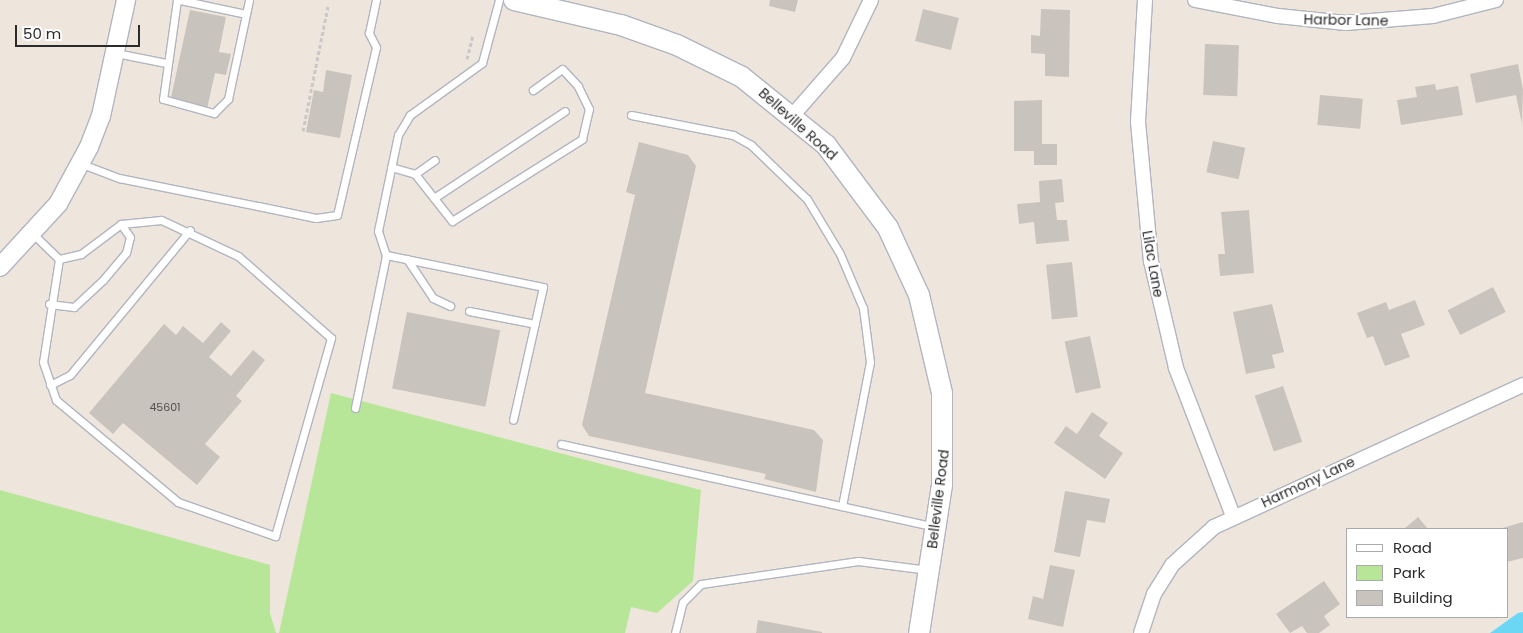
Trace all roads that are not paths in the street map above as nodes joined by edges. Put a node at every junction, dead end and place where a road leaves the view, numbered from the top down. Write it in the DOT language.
graph roads {
  1 [pos="126,0"];
  2 [pos="178,0"];
  3 [pos="249,0"];
  4 [pos="376,0"];
  5 [pos="498,0"];
  6 [pos="514,0"];
  7 [pos="871,0"];
  8 [pos="1145,0"];
  9 [pos="1195,0"];
  10 [pos="1496,0"];
  11 [pos="246,14"];
  12 [pos="115,53"];
  13 [pos="166,62"];
  14 [pos="533,90"];
  15 [pos="564,111"];
  16 [pos="631,115"];
  17 [pos="792,116"];
  18 [pos="435,160"];
  19 [pos="81,164"];
  20 [pos="391,167"];
  21 [pos="415,174"];
  22 [pos="434,198"];
  23 [pos="121,224"];
  24 [pos="190,230"];
  25 [pos="34,234"];
  26 [pos="386,255"];
  27 [pos="59,258"];
  28 [pos="407,260"];
  29 [pos="0,267"];
  30 [pos="50,304"];
  31 [pos="450,306"];
  32 [pos="469,311"];
  33 [pos="535,324"];
  34 [pos="50,385"];
  35 [pos="1523,385"];
  36 [pos="355,408"];
  37 [pos="513,420"];
  38 [pos="561,444"];
  39 [pos="842,506"];
  40 [pos="1233,516"];
  41 [pos="936,527"];
  42 [pos="929,570"];
  43 [pos="675,633"];
  44 [pos="919,633"];
  45 [pos="1141,633"];
  1 -- 12 [label="street"];
  2 -- 11 [label="lane"];
  2 -- 13 [label="lane"];
  3 -- 11 [label="lane"];
  4 -- 19 [label="lane"];
  5 -- 20 [label="lane"];
  6 -- 17 [label="main road, Belleville Road"];
  7 -- 17 [label="street"];
  8 -- 40 [label="street, Lilac Lane"];
  9 -- 10 [label="street, Harbor Lane"];
  11 -- 13 [label="lane"];
  12 -- 13 [label="lane"];
  12 -- 19 [label="street"];
  14 -- 22 [label="lane"];
  15 -- 22 [label="lane"];
  16 -- 39 [label="lane"];
  17 -- 41 [label="main road, Belleville Road"];
  18 -- 21 [label="lane"];
  19 -- 25 [label="street"];
  20 -- 21 [label="lane"];
  20 -- 26 [label="lane"];
  21 -- 22 [label="lane"];
  23 -- 24 [label="lane"];
  23 -- 27 [label="lane"];
  23 -- 30 [label="lane"];
  24 -- 34 [label="lane"];
  24 -- 34 [label="lane"];
  25 -- 27 [label="lane"];
  25 -- 29 [label="street"];
  26 -- 28 [label="lane"];
  26 -- 36 [label="lane"];
  27 -- 30 [label="lane"];
  28 -- 31 [label="lane"];
  28 -- 33 [label="lane"];
  30 -- 34 [label="lane"];
  32 -- 33 [label="lane"];
  33 -- 37 [label="lane"];
  35 -- 40 [label="street, Harmony Lane"];
  38 -- 39 [label="lane"];
  39 -- 41 [label="lane"];
  40 -- 45 [label="street, Harmony Lane"];
  41 -- 42 [label="main road, Belleville Road"];
  42 -- 43 [label="lane"];
  42 -- 44 [label="main road, Belleville Road"];
}
